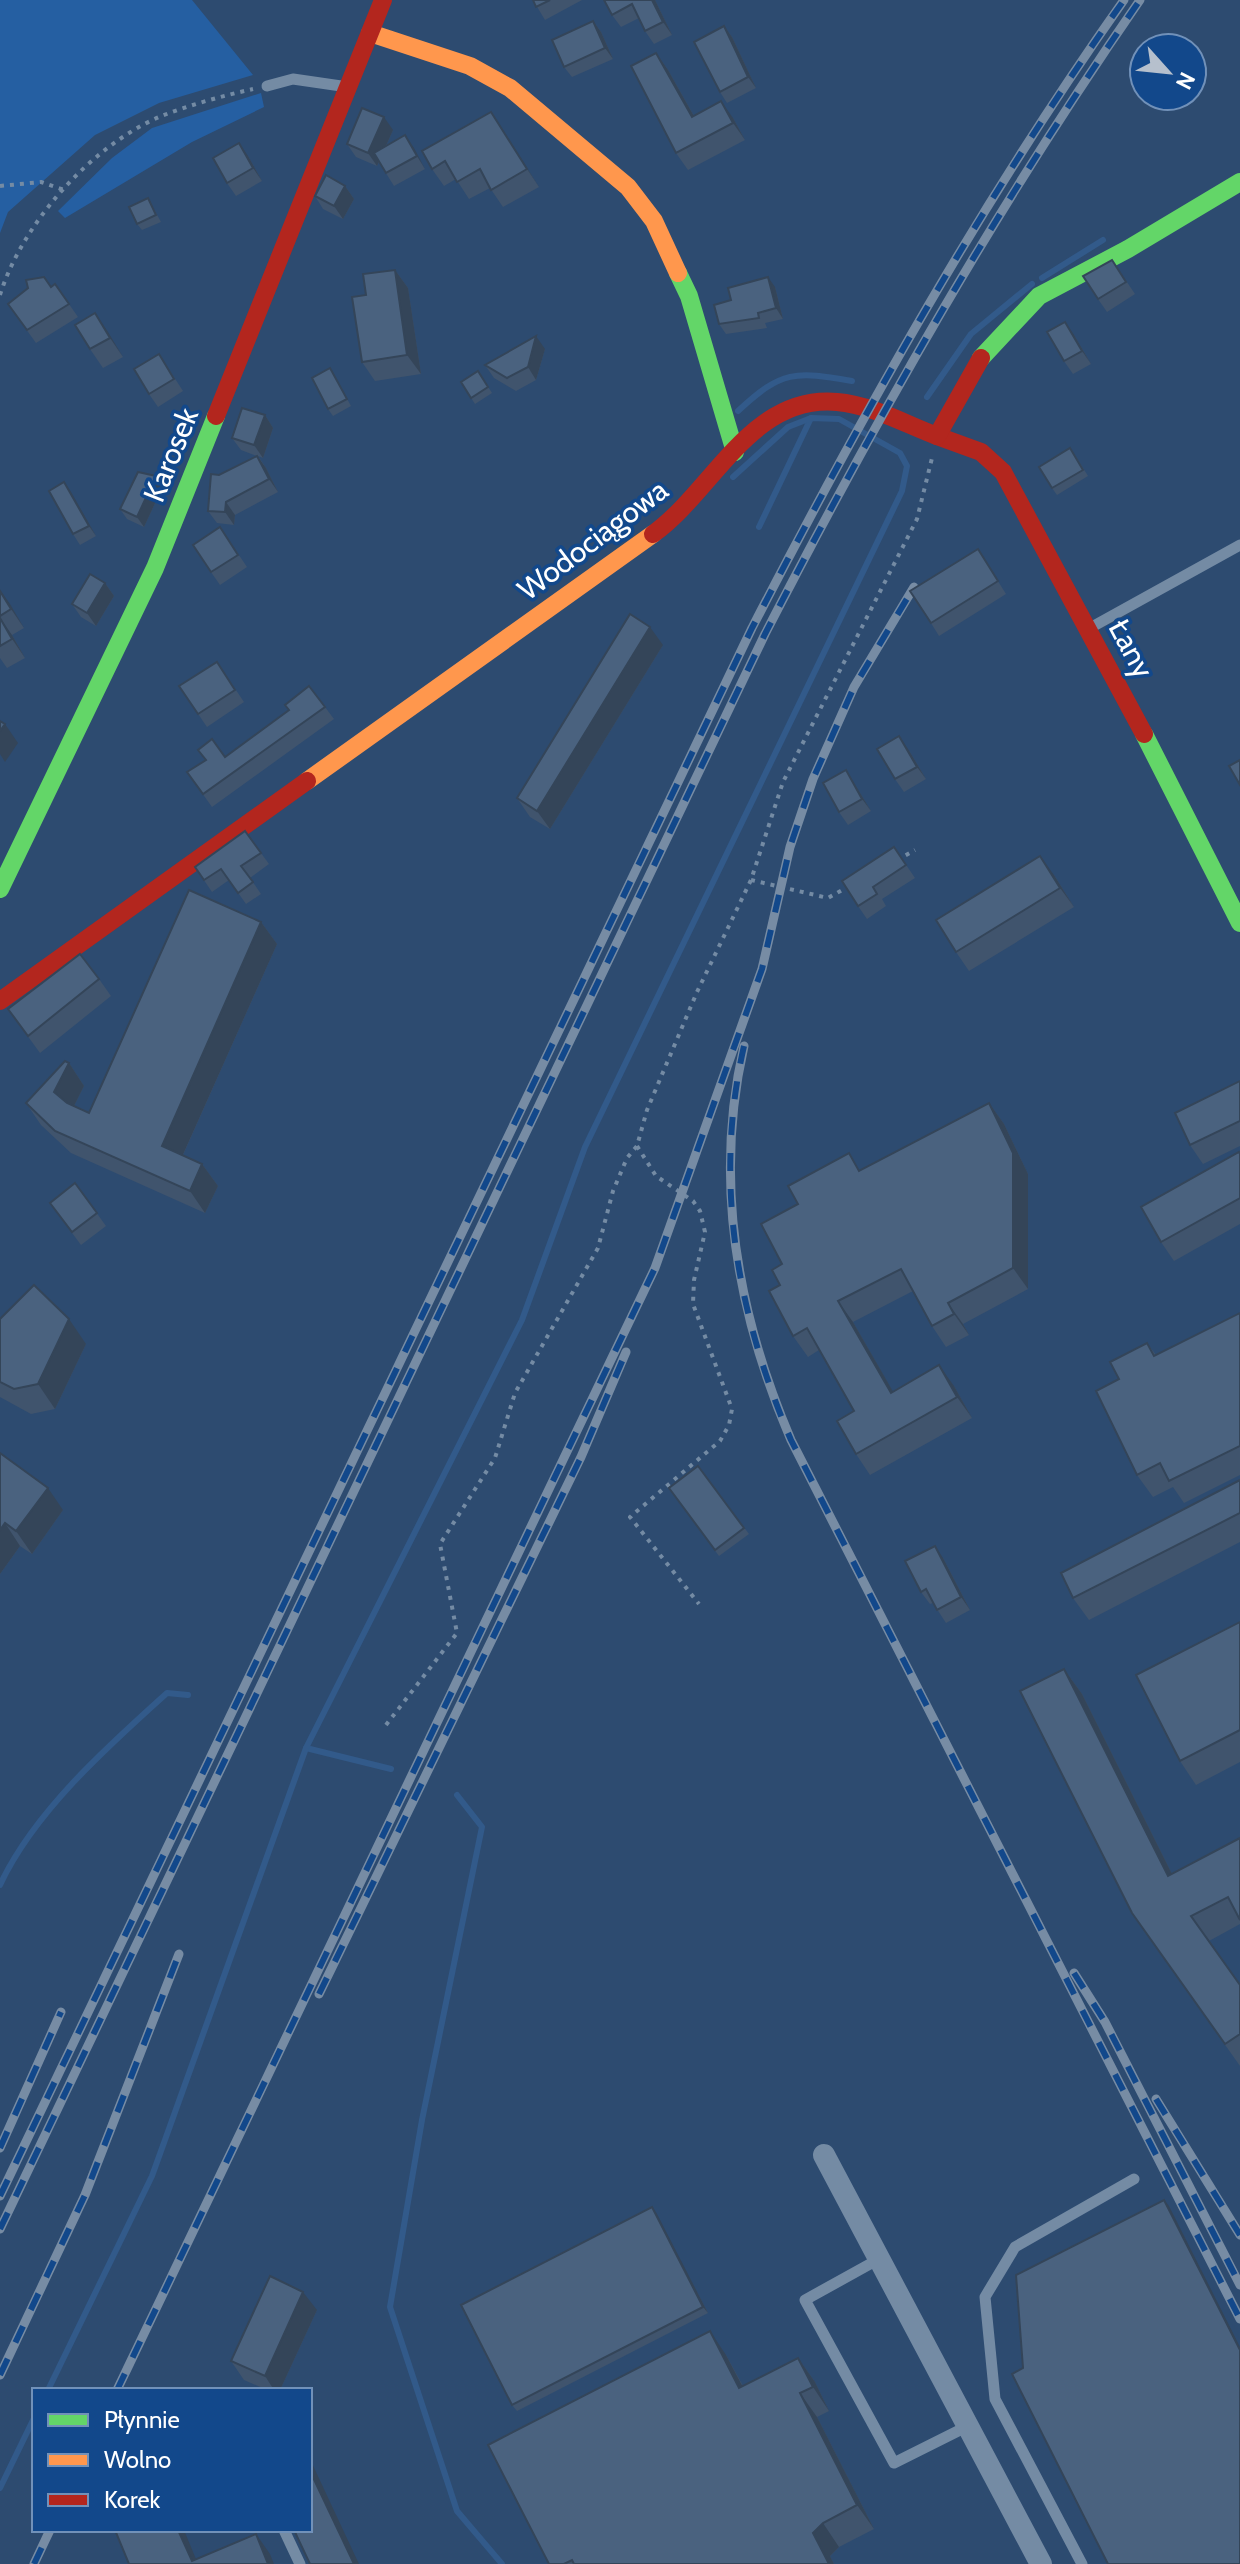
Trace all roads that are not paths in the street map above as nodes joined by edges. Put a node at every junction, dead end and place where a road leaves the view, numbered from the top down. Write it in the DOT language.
graph roads {
  1 [pos="383,0"];
  2 [pos="370,33"];
  3 [pos="267,86"];
  4 [pos="349,87"];
  5 [pos="1240,182"];
  6 [pos="937,436"];
  7 [pos="735,452"];
  8 [pos="1240,545"];
  9 [pos="1089,629"];
  10 [pos="0,889"];
  11 [pos="1240,923"];
  12 [pos="0,1001"];
  13 [pos="824,2155"];
  14 [pos="1134,2179"];
  15 [pos="879,2259"];
  16 [pos="968,2426"];
  17 [pos="285,2532"];
  18 [pos="300,2564"];
  19 [pos="1041,2564"];
  20 [pos="1082,2564"];
  1 -- 2 [label="street, Karosek"];
  2 -- 4 [label="street, Karosek"];
  2 -- 7 [label="street"];
  3 -- 4 [label="lane"];
  4 -- 10 [label="street, Karosek"];
  5 -- 6 [label="street"];
  6 -- 7 [label="street, Wodociągowa"];
  6 -- 9 [label="street, Łany"];
  7 -- 12 [label="street, Wodociągowa"];
  8 -- 9 [label="lane"];
  9 -- 11 [label="street, Łany"];
  13 -- 15 [label="street"];
  14 -- 20 [label="lane"];
  15 -- 16 [label="street"];
  15 -- 16 [label="lane"];
  16 -- 19 [label="street"];
  17 -- 18 [label="lane"];
}
